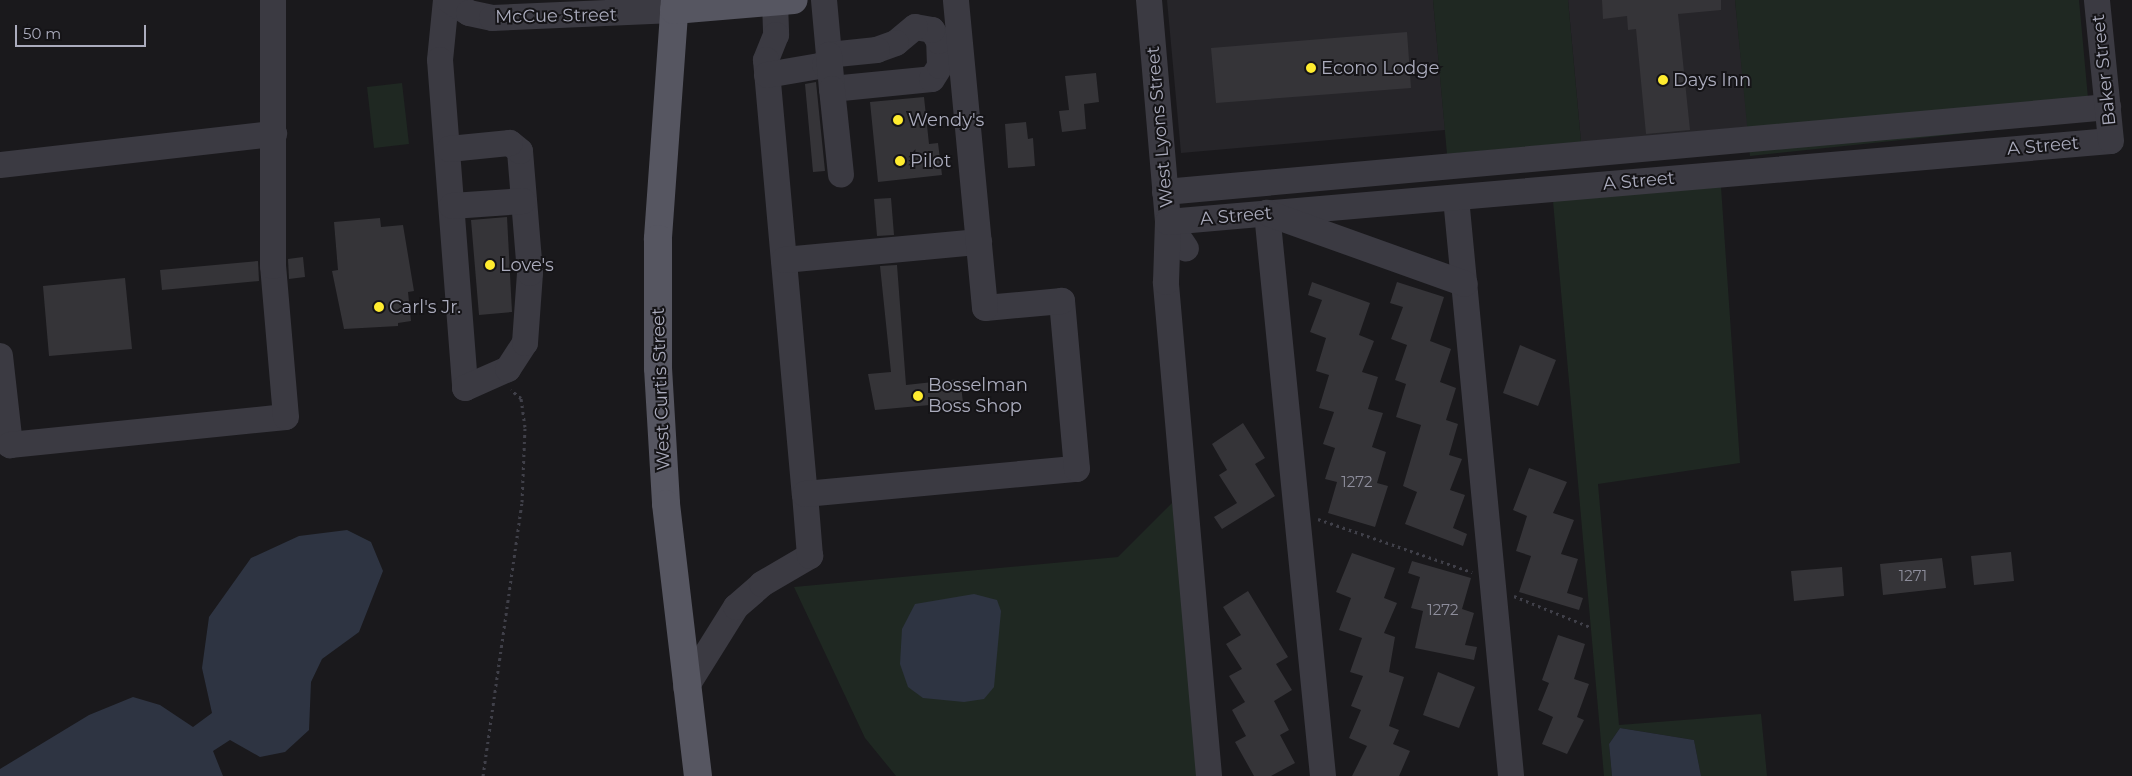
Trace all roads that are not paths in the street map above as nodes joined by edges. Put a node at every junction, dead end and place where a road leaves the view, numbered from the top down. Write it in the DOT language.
graph roads {
  1 [pos="273,0"];
  2 [pos="824,0"];
  3 [pos="956,0"];
  4 [pos="1149,0"];
  5 [pos="2097,0"];
  6 [pos="784,1"];
  7 [pos="455,4"];
  8 [pos="674,5"];
  9 [pos="829,55"];
  10 [pos="767,75"];
  11 [pos="832,89"];
  12 [pos="2108,107"];
  13 [pos="274,134"];
  14 [pos="2111,141"];
  15 [pos="449,149"];
  16 [pos="0,165"];
  17 [pos="841,176"];
  18 [pos="1165,192"];
  19 [pos="1456,198"];
  20 [pos="524,201"];
  21 [pos="452,206"];
  22 [pos="1267,213"];
  23 [pos="1168,222"];
  24 [pos="979,242"];
  25 [pos="1186,249"];
  26 [pos="784,260"];
  27 [pos="1465,284"];
  28 [pos="0,356"];
  29 [pos="805,494"];
  30 [pos="686,687"];
  31 [pos="698,776"];
  32 [pos="1209,776"];
  33 [pos="1323,776"];
  34 [pos="1511,776"];
  1 -- 13 [label="street"];
  2 -- 9 [label="street"];
  3 -- 24 [label="street"];
  4 -- 18 [label="street, West Lyons Street"];
  5 -- 12 [label="street, Baker Street"];
  6 -- 8 [label="main road, McCue Street"];
  6 -- 10 [label="street"];
  7 -- 8 [label="street, McCue Street"];
  7 -- 15 [label="street"];
  8 -- 30 [label="main road, West Curtis Street"];
  9 -- 10 [label="street"];
  9 -- 11 [label="street"];
  9 -- 11 [label="street"];
  10 -- 26 [label="street"];
  11 -- 17 [label="street"];
  12 -- 14 [label="street, Baker Street"];
  12 -- 18 [label="street"];
  13 -- 16 [label="street"];
  13 -- 28 [label="street"];
  14 -- 19 [label="street, A Street"];
  15 -- 20 [label="street"];
  15 -- 21 [label="street"];
  18 -- 23 [label="street, West Lyons Street"];
  19 -- 22 [label="street, A Street"];
  19 -- 27 [label="street"];
  20 -- 21 [label="street"];
  20 -- 21 [label="street"];
  22 -- 23 [label="street, A Street"];
  22 -- 27 [label="street"];
  22 -- 33 [label="street"];
  23 -- 25 [label="street, West Lyons Street"];
  23 -- 32 [label="street"];
  24 -- 26 [label="street"];
  24 -- 29 [label="street"];
  26 -- 29 [label="street"];
  27 -- 34 [label="street"];
  29 -- 30 [label="street"];
  30 -- 31 [label="main road, West Curtis Street"];
}
